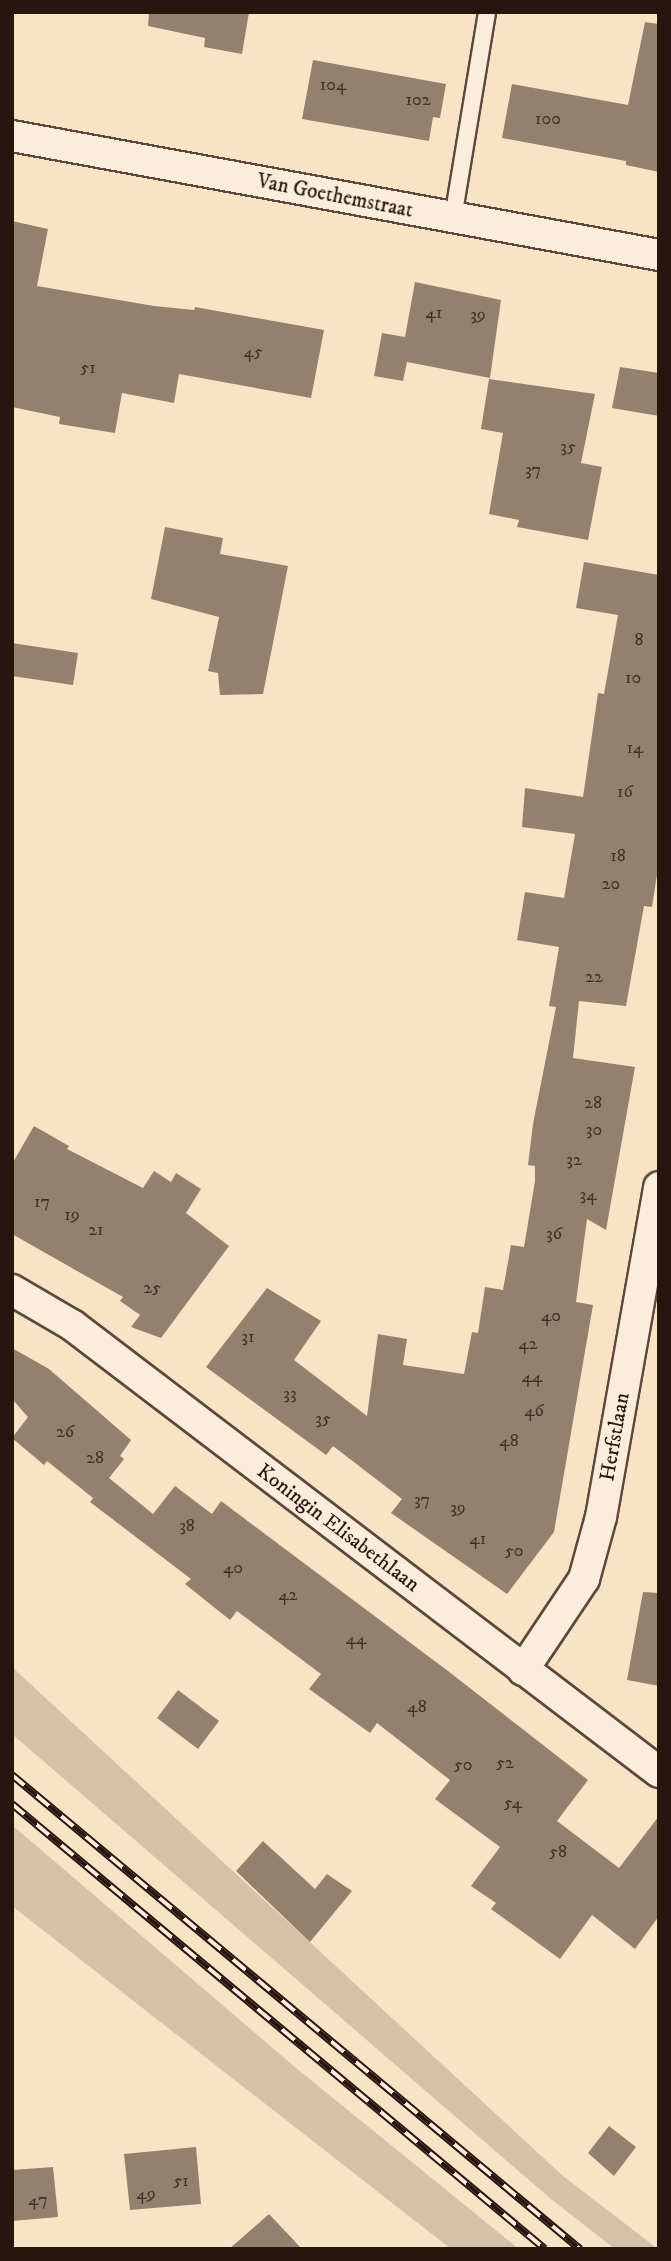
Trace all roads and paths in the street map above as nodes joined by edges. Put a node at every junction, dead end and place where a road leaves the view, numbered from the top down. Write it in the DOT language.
graph roads {
  1 [pos="487,12"];
  2 [pos="12,135"];
  3 [pos="453,218"];
  4 [pos="659,255"];
  5 [pos="659,1187"];
  6 [pos="12,1290"];
  7 [pos="523,1670"];
  8 [pos="659,1772"];
  1 -- 3 [label="lane"];
  2 -- 3 [label="street, Van Goethemstraat"];
  3 -- 4 [label="street, Van Goethemstraat"];
  5 -- 7 [label="street, Herfstlaan"];
  6 -- 7 [label="street, Koningin Elisabethlaan"];
  7 -- 8 [label="street, Koningin Elisabethlaan"];
}
